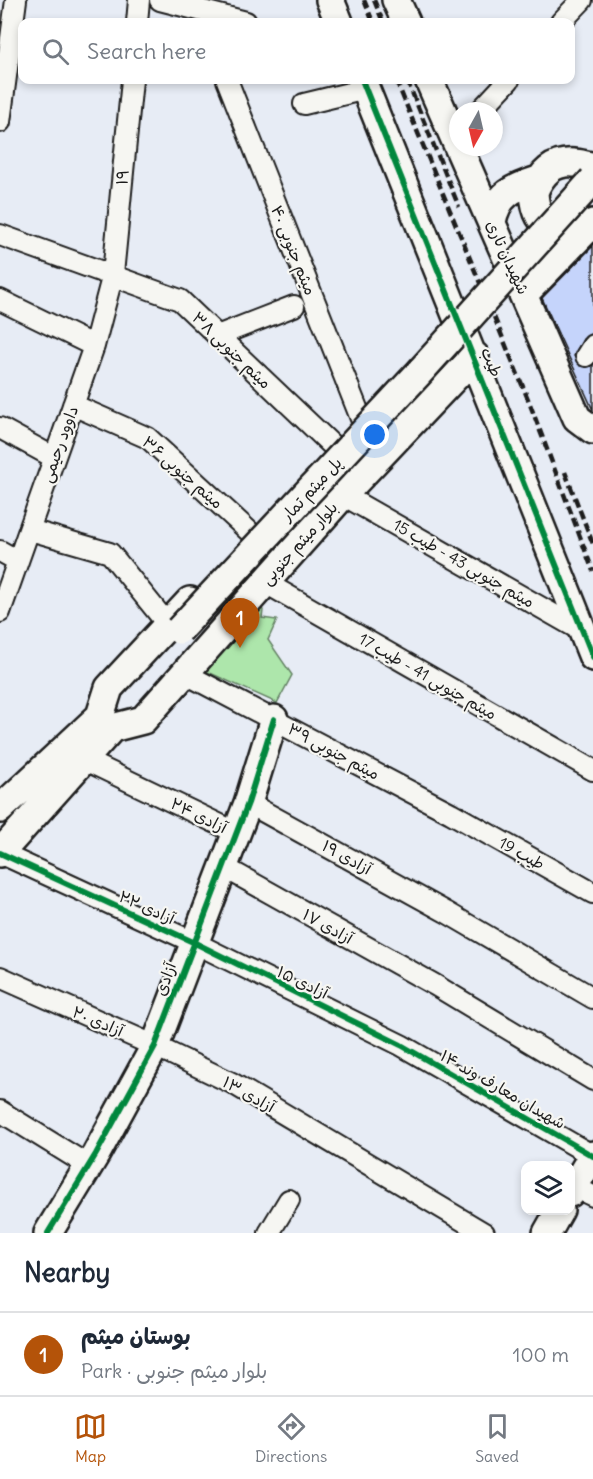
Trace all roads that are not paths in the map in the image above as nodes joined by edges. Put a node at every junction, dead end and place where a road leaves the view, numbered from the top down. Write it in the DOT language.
graph roads {
  1 [pos="15,0"];
  2 [pos="140,0"];
  3 [pos="330,0"];
  4 [pos="396,0"];
  5 [pos="582,0"];
  6 [pos="170,1"];
  7 [pos="202,16"];
  8 [pos="138,18"];
  9 [pos="337,18"];
  10 [pos="404,18"];
  11 [pos="565,18"];
  12 [pos="132,84"];
  13 [pos="229,84"];
  14 [pos="364,84"];
  15 [pos="431,84"];
  16 [pos="505,84"];
  17 [pos="488,102"];
  18 [pos="304,104"];
  19 [pos="0,122"];
  20 [pos="593,166"];
  21 [pos="469,172"];
  22 [pos="532,180"];
  23 [pos="593,180"];
  24 [pos="593,204"];
  25 [pos="492,222"];
  26 [pos="593,223"];
  27 [pos="0,234"];
  28 [pos="113,274"];
  29 [pos="525,293"];
  30 [pos="0,300"];
  31 [pos="294,306"];
  32 [pos="459,317"];
  33 [pos="218,336"];
  34 [pos="94,346"];
  35 [pos="475,356"];
  36 [pos="411,367"];
  37 [pos="438,393"];
  38 [pos="73,405"];
  39 [pos="362,421"];
  40 [pos="0,428"];
  41 [pos="593,430"];
  42 [pos="335,448"];
  43 [pos="53,457"];
  44 [pos="343,495"];
  45 [pos="30,530"];
  46 [pos="253,535"];
  47 [pos="0,552"];
  48 [pos="18,561"];
  49 [pos="264,582"];
  50 [pos="0,612"];
  51 [pos="180,632"];
  52 [pos="589,644"];
  53 [pos="184,673"];
  54 [pos="274,719"];
  55 [pos="106,722"];
  56 [pos="85,760"];
  57 [pos="593,770"];
  58 [pos="4,798"];
  59 [pos="248,802"];
  60 [pos="451,813"];
  61 [pos="236,832"];
  62 [pos="0,853"];
  63 [pos="222,866"];
  64 [pos="593,893"];
  65 [pos="193,942"];
  66 [pos="0,977"];
  67 [pos="593,998"];
  68 [pos="401,1045"];
  69 [pos="155,1046"];
  70 [pos="593,1080"];
  71 [pos="0,1111"];
  72 [pos="593,1155"];
  73 [pos="89,1166"];
  74 [pos="579,1192"];
  75 [pos="289,1200"];
  76 [pos="557,1215"];
  77 [pos="48,1233"];
  78 [pos="269,1233"];
  79 [pos="484,1233"];
  80 [pos="547,1233"];
  1 -- 19 [label="street"];
  2 -- 8 [label="street"];
  3 -- 9 [label="main road"];
  4 -- 10 [label="main road"];
  5 -- 11 [label="street"];
  6 -- 7 [label="street"];
  12 -- 28 [label="street, ۱۹"];
  13 -- 39 [label="street, میثم جنوبی ۴۰"];
  14 -- 18 [label="street"];
  14 -- 32 [label="main road, طیب"];
  15 -- 21 [label="main road, شهیدان تاری"];
  16 -- 17 [label="street"];
  20 -- 22 [label="main road"];
  21 -- 22 [label="main road"];
  21 -- 25 [label="main road, شهیدان تاری"];
  22 -- 25 [label="main road"];
  22 -- 26 [label="main road"];
  23 -- 51 [label="main road, پل میثم تمار, bridge"];
  24 -- 51 [label="main road, پل میثم تمار"];
  25 -- 29 [label="main road, شهیدان تاری"];
  26 -- 29 [label="main road"];
  27 -- 28 [label="street, میثم جنوبی ۳۸"];
  28 -- 33 [label="street, میثم جنوبی ۳۸"];
  28 -- 34 [label="street, داوود رحیمی"];
  29 -- 41 [label="main road, شهیدان تاری"];
  30 -- 34 [label="street"];
  31 -- 33 [label="street"];
  32 -- 35 [label="main road, طیب"];
  32 -- 36 [label="main road"];
  33 -- 42 [label="street, میثم جنوبی ۳۸"];
  34 -- 38 [label="street, داوود رحیمی"];
  35 -- 37 [label="main road, بلوار میثم جنوبی"];
  35 -- 52 [label="main road, طیب"];
  36 -- 37 [label="main road"];
  36 -- 39 [label="main road"];
  37 -- 44 [label="main road, بلوار میثم جنوبی"];
  38 -- 43 [label="street, داوود رحیمی"];
  38 -- 46 [label="street, میثم جنوبی ۳۶"];
  39 -- 42 [label="main road"];
  40 -- 43 [label="street"];
  42 -- 46 [label="main road"];
  43 -- 45 [label="street, داوود رحیمی"];
  44 -- 49 [label="main road, بلوار میثم جنوبی"];
  44 -- 52 [label="street, میثم جنوبی 43 - طیب 15"];
  45 -- 48 [label="street, داوود رحیمی"];
  45 -- 51 [label="street"];
  46 -- 51 [label="main road"];
  47 -- 48 [label="street"];
  48 -- 50 [label="street, داوود رحیمی"];
  49 -- 53 [label="main road, بلوار میثم جنوبی"];
  49 -- 57 [label="street, میثم جنوبی 41 - طیب 17"];
  51 -- 55 [label="main road, پل میثم تمار"];
  53 -- 54 [label="street, میثم جنوبی ۳۹"];
  53 -- 55 [label="main road, بلوار میثم جنوبی"];
  54 -- 59 [label="main road, آزادی"];
  54 -- 60 [label="street, میثم جنوبی ۳۹"];
  55 -- 56 [label="main road"];
  55 -- 58 [label="main road, بلوار میثم جنوبی"];
  56 -- 61 [label="street, آزادی ۲۴"];
  56 -- 62 [label="main road"];
  59 -- 61 [label="main road, آزادی"];
  59 -- 67 [label="street, آزادی ۱۹"];
  60 -- 64 [label="street, طیب 19"];
  61 -- 63 [label="main road, آزادی"];
  62 -- 65 [label="street, آزادی ۲۲"];
  63 -- 65 [label="main road, آزادی"];
  63 -- 70 [label="street, آزادی ۱۷"];
  65 -- 68 [label="street, آزادی ۱۵"];
  65 -- 69 [label="main road, آزادی"];
  66 -- 69 [label="street, آزادی ۲۰"];
  68 -- 72 [label="street, شهیدان معارف وند ۱۴"];
  69 -- 73 [label="main road, آزادی"];
  69 -- 79 [label="street, آزادی ۱۳"];
  71 -- 73 [label="street"];
  72 -- 74 [label="main road"];
  73 -- 77 [label="main road, آزادی"];
  75 -- 78 [label="street"];
  76 -- 80 [label="main road"];
}
